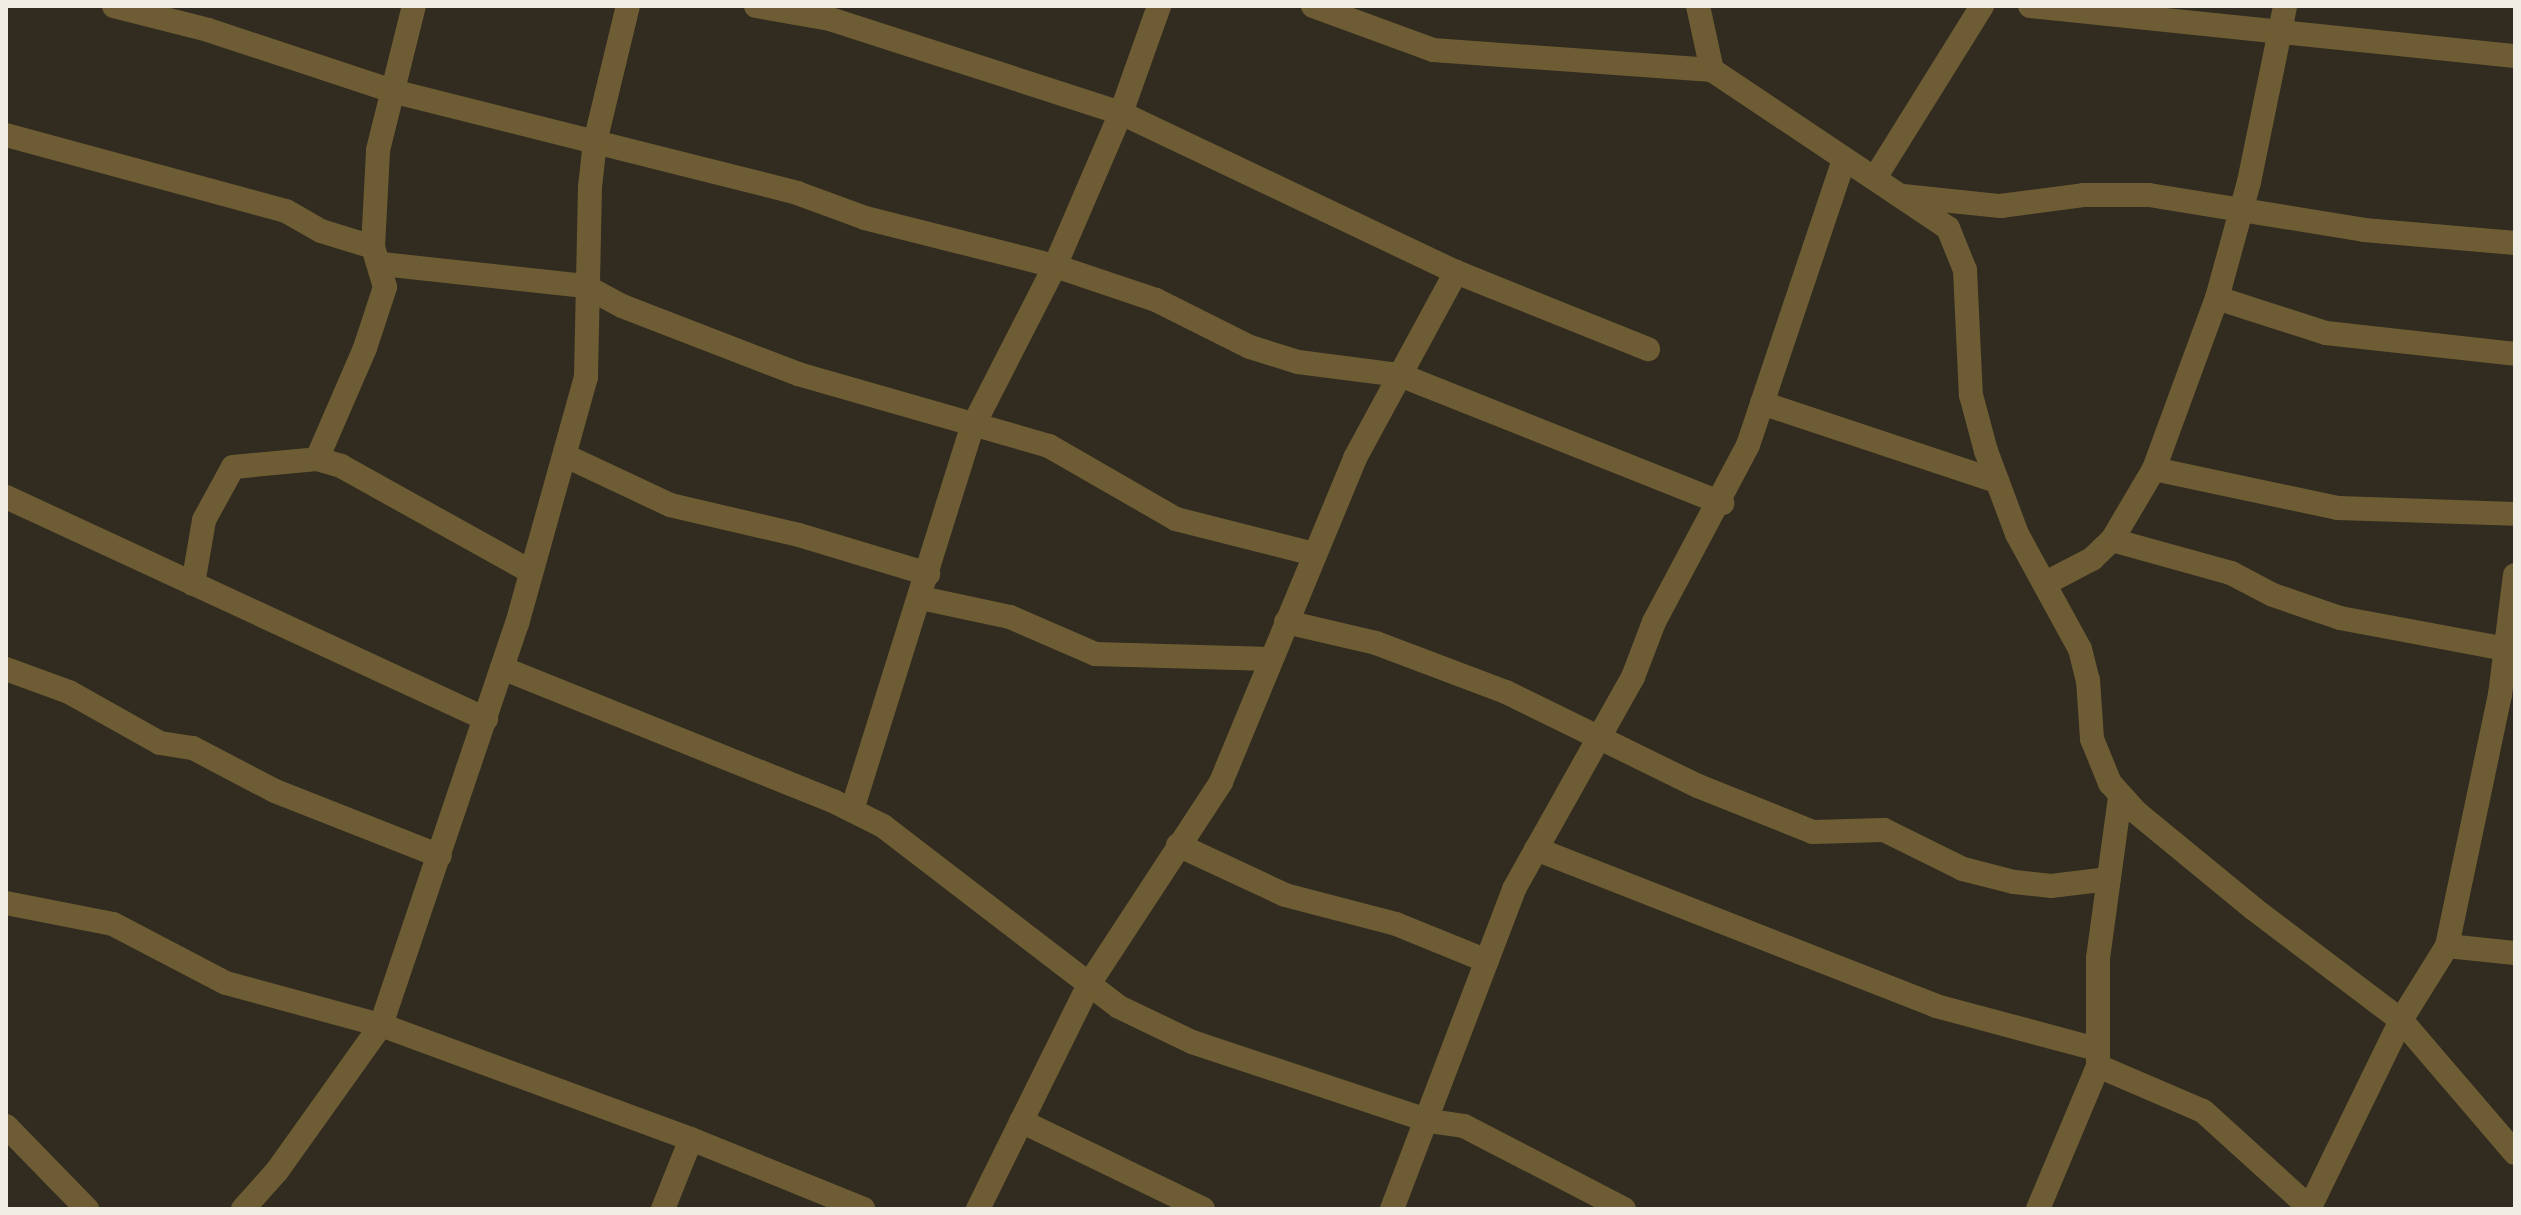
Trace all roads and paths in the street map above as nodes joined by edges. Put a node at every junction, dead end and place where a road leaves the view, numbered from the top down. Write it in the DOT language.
graph roads {
  1 [pos="114,6"];
  2 [pos="414,6"];
  3 [pos="628,6"];
  4 [pos="756,6"];
  5 [pos="1159,6"];
  6 [pos="1313,6"];
  7 [pos="1698,6"];
  8 [pos="1982,6"];
  9 [pos="2030,6"];
  10 [pos="2283,17"];
  11 [pos="2515,56"];
  12 [pos="1712,70"];
  13 [pos="392,91"];
  14 [pos="1121,113"];
  15 [pos="6,135"];
  16 [pos="595,142"];
  17 [pos="1844,159"];
  18 [pos="1875,178"];
  19 [pos="1901,195"];
  20 [pos="2240,214"];
  21 [pos="2515,243"];
  22 [pos="378,256"];
  23 [pos="1055,266"];
  24 [pos="1456,272"];
  25 [pos="585,286"];
  26 [pos="2217,298"];
  27 [pos="1648,349"];
  28 [pos="2515,354"];
  29 [pos="1400,375"];
  30 [pos="1762,403"];
  31 [pos="972,428"];
  32 [pos="566,456"];
  33 [pos="317,459"];
  34 [pos="2154,469"];
  35 [pos="1997,481"];
  36 [pos="6,497"];
  37 [pos="1722,503"];
  38 [pos="2515,514"];
  39 [pos="2112,540"];
  40 [pos="1314,554"];
  41 [pos="530,571"];
  42 [pos="928,574"];
  43 [pos="2515,575"];
  44 [pos="2046,583"];
  45 [pos="193,584"];
  46 [pos="921,598"];
  47 [pos="1286,622"];
  48 [pos="2508,656"];
  49 [pos="1270,659"];
  50 [pos="502,668"];
  51 [pos="6,669"];
  52 [pos="486,719"];
  53 [pos="1598,737"];
  54 [pos="2120,798"];
  55 [pos="852,810"];
  56 [pos="1178,845"];
  57 [pos="1536,849"];
  58 [pos="440,856"];
  59 [pos="2109,879"];
  60 [pos="6,903"];
  61 [pos="2447,946"];
  62 [pos="2515,953"];
  63 [pos="1487,961"];
  64 [pos="1089,984"];
  65 [pos="2401,1020"];
  66 [pos="381,1025"];
  67 [pos="2097,1058"];
  68 [pos="1021,1121"];
  69 [pos="1429,1121"];
  70 [pos="6,1126"];
  71 [pos="691,1139"];
  72 [pos="2515,1153"];
  73 [pos="2309,1208"];
  74 [pos="87,1209"];
  75 [pos="243,1209"];
  76 [pos="663,1209"];
  77 [pos="863,1209"];
  78 [pos="978,1209"];
  79 [pos="1203,1209"];
  80 [pos="1392,1209"];
  81 [pos="1624,1209"];
  82 [pos="2038,1209"];
  1 -- 13 [label="street"];
  2 -- 13 [label="street"];
  3 -- 16 [label="street"];
  4 -- 14 [label="street"];
  5 -- 14 [label="street"];
  6 -- 12 [label="street"];
  7 -- 12 [label="street"];
  8 -- 18 [label="street"];
  9 -- 10 [label="street"];
  10 -- 11 [label="street"];
  10 -- 20 [label="street"];
  12 -- 17 [label="street"];
  13 -- 16 [label="street"];
  13 -- 22 [label="street"];
  14 -- 23 [label="street"];
  14 -- 24 [label="street"];
  15 -- 22 [label="street"];
  16 -- 23 [label="street"];
  16 -- 25 [label="street"];
  17 -- 18 [label="street"];
  17 -- 30 [label="street"];
  18 -- 19 [label="street"];
  19 -- 20 [label="street"];
  19 -- 35 [label="street"];
  20 -- 21 [label="street"];
  20 -- 26 [label="street"];
  22 -- 25 [label="street"];
  22 -- 33 [label="street"];
  23 -- 29 [label="street"];
  23 -- 31 [label="street"];
  24 -- 27 [label="street"];
  24 -- 29 [label="street"];
  25 -- 31 [label="street"];
  25 -- 32 [label="street"];
  26 -- 28 [label="street"];
  26 -- 34 [label="street"];
  29 -- 37 [label="street"];
  29 -- 40 [label="street"];
  30 -- 35 [label="street"];
  30 -- 37 [label="street"];
  31 -- 40 [label="street"];
  31 -- 42 [label="street"];
  32 -- 41 [label="street"];
  32 -- 42 [label="street"];
  33 -- 41 [label="street"];
  33 -- 45 [label="street"];
  34 -- 38 [label="street"];
  34 -- 39 [label="street"];
  35 -- 44 [label="street"];
  36 -- 45 [label="street"];
  37 -- 53 [label="street"];
  39 -- 44 [label="street"];
  39 -- 48 [label="street"];
  40 -- 47 [label="street"];
  41 -- 50 [label="street"];
  42 -- 46 [label="street"];
  43 -- 48 [label="street"];
  44 -- 54 [label="street"];
  45 -- 52 [label="street"];
  46 -- 49 [label="street"];
  46 -- 55 [label="street"];
  47 -- 49 [label="street"];
  47 -- 53 [label="street"];
  48 -- 61 [label="street"];
  49 -- 56 [label="street"];
  50 -- 52 [label="street"];
  50 -- 55 [label="street"];
  51 -- 58 [label="street"];
  52 -- 58 [label="street"];
  53 -- 57 [label="street"];
  53 -- 59 [label="street"];
  54 -- 59 [label="street"];
  54 -- 65 [label="street"];
  55 -- 64 [label="street"];
  56 -- 63 [label="street"];
  56 -- 64 [label="street"];
  57 -- 63 [label="street"];
  57 -- 67 [label="street"];
  58 -- 66 [label="street"];
  59 -- 67 [label="street"];
  60 -- 66 [label="street"];
  61 -- 62 [label="street"];
  61 -- 65 [label="street"];
  63 -- 69 [label="street"];
  64 -- 68 [label="street"];
  64 -- 69 [label="street"];
  65 -- 72 [label="street"];
  65 -- 73 [label="street"];
  66 -- 71 [label="street"];
  66 -- 75 [label="street"];
  67 -- 73 [label="street"];
  67 -- 82 [label="street"];
  68 -- 78 [label="street"];
  68 -- 79 [label="street"];
  69 -- 80 [label="street"];
  69 -- 81 [label="street"];
  70 -- 74 [label="street"];
  71 -- 76 [label="street"];
  71 -- 77 [label="street"];
}
